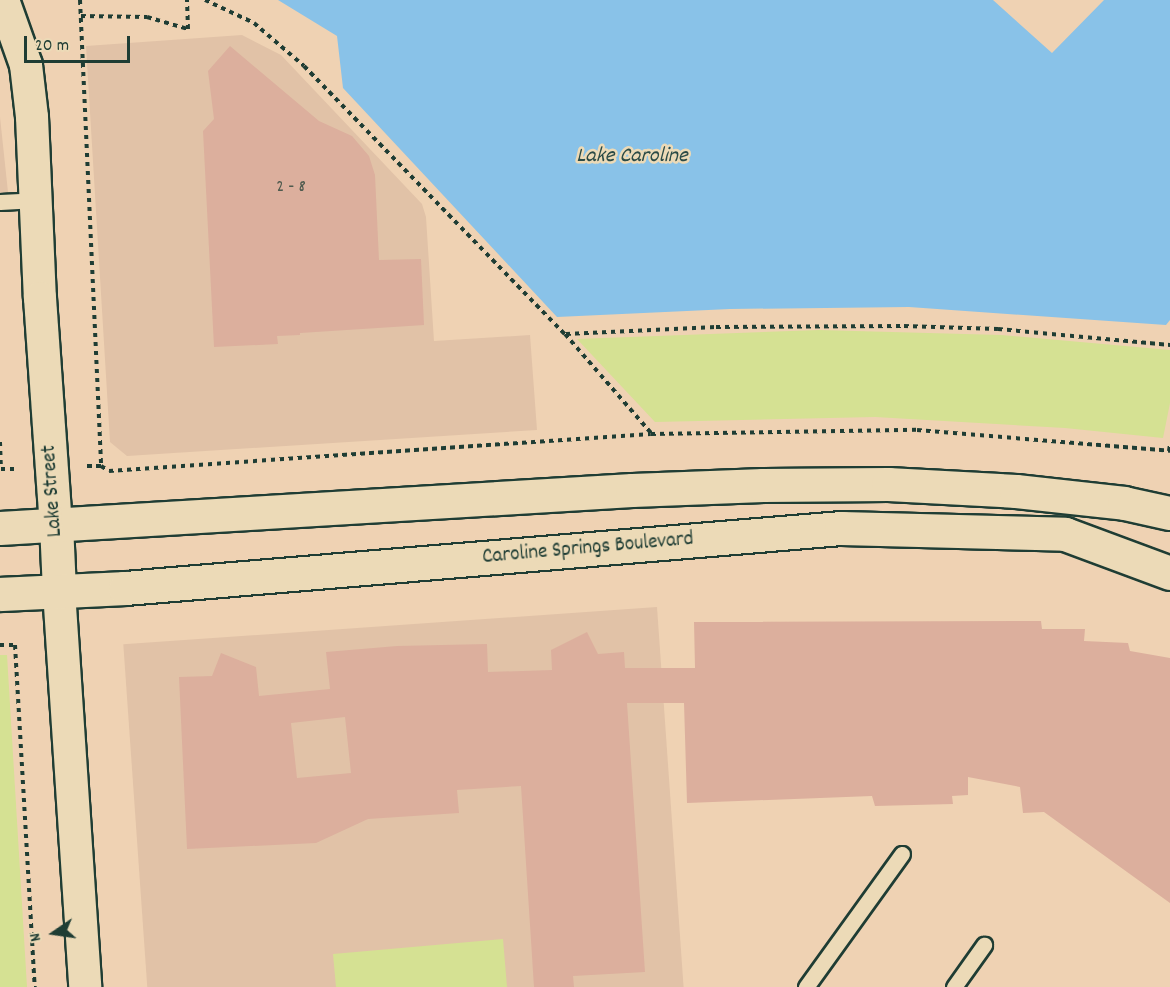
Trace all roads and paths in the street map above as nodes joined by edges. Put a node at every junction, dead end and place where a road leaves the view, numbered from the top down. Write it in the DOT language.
graph roads {
  1 [pos="3,0"];
  2 [pos="80,0"];
  3 [pos="187,0"];
  4 [pos="205,0"];
  5 [pos="81,16"];
  6 [pos="36,200"];
  7 [pos="0,202"];
  8 [pos="565,334"];
  9 [pos="1170,345"];
  10 [pos="651,434"];
  11 [pos="1170,444"];
  12 [pos="1169,451"];
  13 [pos="1170,513"];
  14 [pos="56,524"];
  15 [pos="0,528"];
  16 [pos="1170,573"];
  17 [pos="59,591"];
  18 [pos="0,594"];
  19 [pos="0,645"];
  20 [pos="902,854"];
  21 [pos="984,945"];
  22 [pos="35,987"];
  23 [pos="85,987"];
  24 [pos="806,987"];
  25 [pos="954,987"];
  1 -- 6 [label="street, Lake Street"];
  2 -- 5 [label="path"];
  3 -- 5 [label="path"];
  4 -- 8 [label="path"];
  5 -- 10 [label="path"];
  6 -- 7 [label="lane"];
  6 -- 14 [label="street, Lake Street"];
  8 -- 9 [label="path"];
  8 -- 10 [label="path"];
  10 -- 12 [label="path"];
  11 -- 12 [label="path"];
  13 -- 14 [label="main road"];
  14 -- 15 [label="main road"];
  14 -- 17 [label="main road, Lake Street"];
  16 -- 17 [label="main road, Caroline Springs Boulevard"];
  17 -- 18 [label="main road, Caroline Springs Boulevard"];
  17 -- 23 [label="street, Lake Street"];
  19 -- 22 [label="path"];
  20 -- 24 [label="lane"];
  21 -- 25 [label="lane"];
}
